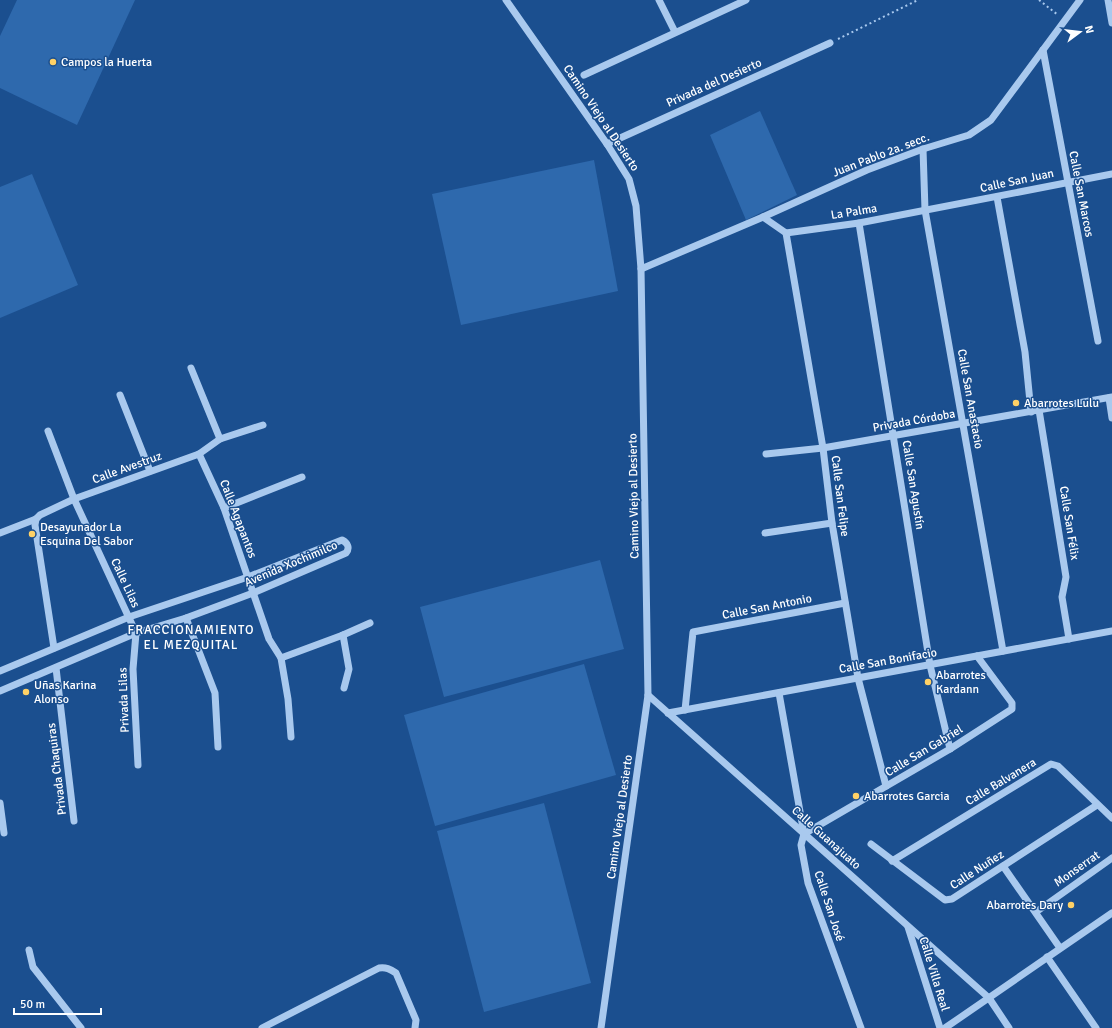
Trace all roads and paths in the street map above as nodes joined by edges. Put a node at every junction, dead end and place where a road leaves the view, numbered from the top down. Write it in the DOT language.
graph roads {
  1 [pos="506,0"];
  2 [pos="659,0"];
  3 [pos="746,0"];
  4 [pos="918,0"];
  5 [pos="1039,0"];
  6 [pos="1080,0"];
  7 [pos="1108,0"];
  8 [pos="1066,21"];
  9 [pos="1112,23"];
  10 [pos="675,32"];
  11 [pos="830,43"];
  12 [pos="1043,50"];
  13 [pos="584,75"];
  14 [pos="607,144"];
  15 [pos="923,149"];
  16 [pos="1112,174"];
  17 [pos="1068,182"];
  18 [pos="997,197"];
  19 [pos="926,210"];
  20 [pos="763,217"];
  21 [pos="859,224"];
  22 [pos="786,233"];
  23 [pos="641,270"];
  24 [pos="1098,341"];
  25 [pos="191,368"];
  26 [pos="120,395"];
  27 [pos="1110,398"];
  28 [pos="1039,410"];
  29 [pos="1031,412"];
  30 [pos="1112,418"];
  31 [pos="963,424"];
  32 [pos="263,425"];
  33 [pos="48,431"];
  34 [pos="894,437"];
  35 [pos="220,439"];
  36 [pos="823,448"];
  37 [pos="200,454"];
  38 [pos="766,454"];
  39 [pos="150,471"];
  40 [pos="302,477"];
  41 [pos="74,499"];
  42 [pos="224,508"];
  43 [pos="36,519"];
  44 [pos="832,523"];
  45 [pos="0,533"];
  46 [pos="765,533"];
  47 [pos="248,577"];
  48 [pos="253,593"];
  49 [pos="845,603"];
  50 [pos="129,617"];
  51 [pos="186,618"];
  52 [pos="370,623"];
  53 [pos="1112,632"];
  54 [pos="136,633"];
  55 [pos="343,635"];
  56 [pos="1069,640"];
  57 [pos="54,648"];
  58 [pos="1003,651"];
  59 [pos="977,656"];
  60 [pos="281,658"];
  61 [pos="930,665"];
  62 [pos="56,668"];
  63 [pos="0,671"];
  64 [pos="858,678"];
  65 [pos="344,688"];
  66 [pos="0,691"];
  67 [pos="779,693"];
  68 [pos="648,695"];
  69 [pos="685,710"];
  70 [pos="668,713"];
  71 [pos="291,737"];
  72 [pos="218,748"];
  73 [pos="950,749"];
  74 [pos="138,766"];
  75 [pos="886,786"];
  76 [pos="0,803"];
  77 [pos="1097,805"];
  78 [pos="1112,818"];
  79 [pos="74,820"];
  80 [pos="4,833"];
  81 [pos="804,834"];
  82 [pos="872,844"];
  83 [pos="1112,858"];
  84 [pos="892,861"];
  85 [pos="1003,866"];
  86 [pos="1036,912"];
  87 [pos="1111,916"];
  88 [pos="908,926"];
  89 [pos="1060,948"];
  90 [pos="28,950"];
  91 [pos="1047,958"];
  92 [pos="989,998"];
  93 [pos="81,1028"];
  94 [pos="262,1028"];
  95 [pos="415,1028"];
  96 [pos="601,1028"];
  97 [pos="861,1028"];
  98 [pos="940,1028"];
  99 [pos="945,1028"];
  100 [pos="1009,1028"];
  101 [pos="1096,1028"];
  1 -- 14 [label="street, Camino Viejo al Desierto"];
  2 -- 10 [label="street"];
  3 -- 10 [label="street"];
  4 -- 11 [label="path"];
  5 -- 8 [label="path"];
  6 -- 8 [label="street, Juan Pablo 2a. secc."];
  7 -- 9 [label="street"];
  8 -- 12 [label="street, Juan Pablo 2a. secc."];
  10 -- 13 [label="street"];
  11 -- 14 [label="street, Privada del Desierto"];
  12 -- 15 [label="street, Juan Pablo 2a. secc."];
  12 -- 17 [label="street, Calle San Marcos"];
  14 -- 23 [label="street, Camino Viejo al Desierto"];
  15 -- 19 [label="street, Calle San Anastacio"];
  15 -- 20 [label="street, Juan Pablo 2a. secc."];
  16 -- 17 [label="street, Calle San Juan"];
  17 -- 18 [label="street, Calle San Juan"];
  17 -- 24 [label="street, Calle San Marcos"];
  18 -- 19 [label="street, Calle San Juan"];
  18 -- 29 [label="street"];
  19 -- 21 [label="street, La Palma"];
  19 -- 31 [label="street, Calle San Anastacio"];
  20 -- 22 [label="street"];
  20 -- 23 [label="street, Juan Pablo 2a. secc."];
  21 -- 22 [label="street, La Palma"];
  21 -- 34 [label="street, Calle San Agustín"];
  22 -- 36 [label="street, Calle San Felipe"];
  23 -- 68 [label="street, Camino Viejo al Desierto"];
  25 -- 35 [label="street"];
  26 -- 39 [label="street"];
  27 -- 28 [label="street, Privada Córdoba"];
  27 -- 30 [label="street"];
  28 -- 29 [label="street, Privada Córdoba"];
  28 -- 56 [label="street, Calle San Félix"];
  29 -- 31 [label="street, Privada Córdoba"];
  31 -- 34 [label="street, Privada Córdoba"];
  31 -- 58 [label="street, Calle San Anastacio"];
  32 -- 35 [label="street, Calle Avestruz"];
  33 -- 41 [label="street, Calle Lilas"];
  34 -- 36 [label="street, Privada Córdoba"];
  34 -- 61 [label="street, Calle San Agustín"];
  35 -- 37 [label="street, Calle Avestruz"];
  36 -- 38 [label="street, Privada Córdoba"];
  36 -- 44 [label="street, Calle San Felipe"];
  37 -- 39 [label="street, Calle Avestruz"];
  37 -- 42 [label="street, Calle Agapantos"];
  39 -- 41 [label="street, Calle Avestruz"];
  40 -- 42 [label="street"];
  41 -- 43 [label="street, Calle Avestruz"];
  41 -- 50 [label="street, Calle Lilas"];
  42 -- 47 [label="street, Calle Agapantos"];
  43 -- 45 [label="street, Calle Avestruz"];
  43 -- 57 [label="street"];
  44 -- 46 [label="street"];
  44 -- 49 [label="street, Calle San Felipe"];
  47 -- 48 [label="street, Calle Agapantos"];
  47 -- 48 [label="street, Avenida Xochimilco"];
  47 -- 50 [label="street, Avenida Xochimilco"];
  48 -- 51 [label="street, Avenida Xochimilco"];
  48 -- 60 [label="street, Calle Agapantos"];
  49 -- 64 [label="street, Calle San Felipe"];
  49 -- 69 [label="street, Calle San Antonio"];
  50 -- 54 [label="street, Calle Lilas"];
  50 -- 57 [label="street, Avenida Xochimilco"];
  51 -- 54 [label="street, Avenida Xochimilco"];
  51 -- 72 [label="street"];
  52 -- 55 [label="street"];
  53 -- 56 [label="street, Calle San Bonifacio"];
  54 -- 62 [label="street, Avenida Xochimilco"];
  54 -- 74 [label="street, Privada Lilas"];
  55 -- 60 [label="street"];
  55 -- 65 [label="street"];
  56 -- 58 [label="street, Calle San Bonifacio"];
  57 -- 63 [label="street, Avenida Xochimilco"];
  58 -- 59 [label="street, Calle San Bonifacio"];
  59 -- 61 [label="street, Calle San Bonifacio"];
  59 -- 73 [label="street, Calle San Gabriel"];
  60 -- 71 [label="street"];
  61 -- 64 [label="street, Calle San Bonifacio"];
  61 -- 73 [label="street, Calle San Agustín"];
  62 -- 66 [label="street, Avenida Xochimilco"];
  62 -- 79 [label="street, Privada Chaquiras"];
  64 -- 67 [label="street, Calle San Bonifacio"];
  64 -- 75 [label="street, Calle San Felipe"];
  67 -- 69 [label="street, Calle San Bonifacio"];
  67 -- 81 [label="street, Calle San José"];
  68 -- 70 [label="street, Calle Guanajuato"];
  68 -- 96 [label="street, Camino Viejo al Desierto"];
  69 -- 70 [label="street, Calle San Bonifacio"];
  70 -- 81 [label="street, Calle Guanajuato"];
  73 -- 75 [label="street, Calle San Gabriel"];
  75 -- 81 [label="street, Calle San Gabriel"];
  76 -- 80 [label="street"];
  77 -- 78 [label="street, Calle Balvanera"];
  77 -- 84 [label="street, Calle Balvanera"];
  77 -- 85 [label="street, Calle Nuñez"];
  81 -- 88 [label="street, Calle Guanajuato"];
  81 -- 97 [label="street, Calle San José"];
  82 -- 84 [label="street, Calle Nuñez"];
  83 -- 86 [label="street, Monserrat"];
  84 -- 85 [label="street, Calle Nuñez"];
  85 -- 86 [label="street"];
  86 -- 89 [label="street"];
  87 -- 89 [label="street"];
  88 -- 92 [label="street, Calle Guanajuato"];
  88 -- 98 [label="street, Calle Villa Real"];
  89 -- 91 [label="street"];
  90 -- 93 [label="street"];
  91 -- 92 [label="street"];
  91 -- 101 [label="street"];
  92 -- 99 [label="street"];
  92 -- 100 [label="street, Calle Guanajuato"];
  94 -- 95 [label="street"];
}
